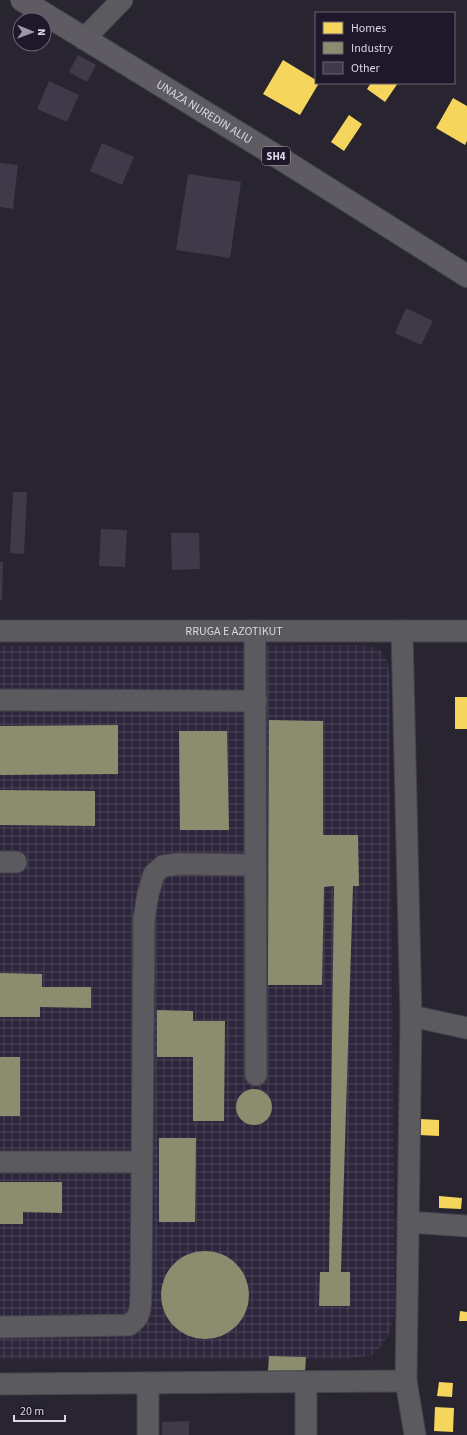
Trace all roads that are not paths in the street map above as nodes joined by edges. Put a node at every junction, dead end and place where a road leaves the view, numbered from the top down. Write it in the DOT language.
graph roads {
  1 [pos="22,0"];
  2 [pos="122,0"];
  3 [pos="84,38"];
  4 [pos="467,276"];
  5 [pos="0,631"];
  6 [pos="255,631"];
  7 [pos="402,631"];
  8 [pos="467,631"];
  9 [pos="0,700"];
  10 [pos="256,700"];
  11 [pos="256,865"];
  12 [pos="411,1016"];
  13 [pos="467,1028"];
  14 [pos="256,1075"];
  15 [pos="0,1162"];
  16 [pos="141,1162"];
  17 [pos="408,1222"];
  18 [pos="467,1226"];
  19 [pos="0,1327"];
  20 [pos="406,1381"];
  21 [pos="306,1382"];
  22 [pos="148,1383"];
  23 [pos="0,1384"];
  24 [pos="148,1435"];
  25 [pos="306,1435"];
  26 [pos="415,1435"];
  1 -- 3 [label="main road, UNAZA NUREDIN ALIU / SH4"];
  2 -- 3 [label="street"];
  3 -- 4 [label="main road, UNAZA NUREDIN ALIU / SH4"];
  5 -- 6 [label="street, RRUGA E AZOTIKUT"];
  6 -- 7 [label="street, RRUGA E AZOTIKUT"];
  6 -- 10 [label="street"];
  7 -- 8 [label="street, RRUGA E AZOTIKUT"];
  7 -- 12 [label="street"];
  9 -- 10 [label="street"];
  10 -- 11 [label="street"];
  11 -- 14 [label="street"];
  11 -- 16 [label="street"];
  12 -- 13 [label="street"];
  12 -- 17 [label="street"];
  15 -- 16 [label="street"];
  16 -- 19 [label="street"];
  17 -- 18 [label="street"];
  17 -- 20 [label="street"];
  20 -- 21 [label="street"];
  20 -- 26 [label="street"];
  21 -- 22 [label="street"];
  21 -- 25 [label="street"];
  22 -- 23 [label="street"];
  22 -- 24 [label="street"];
}
